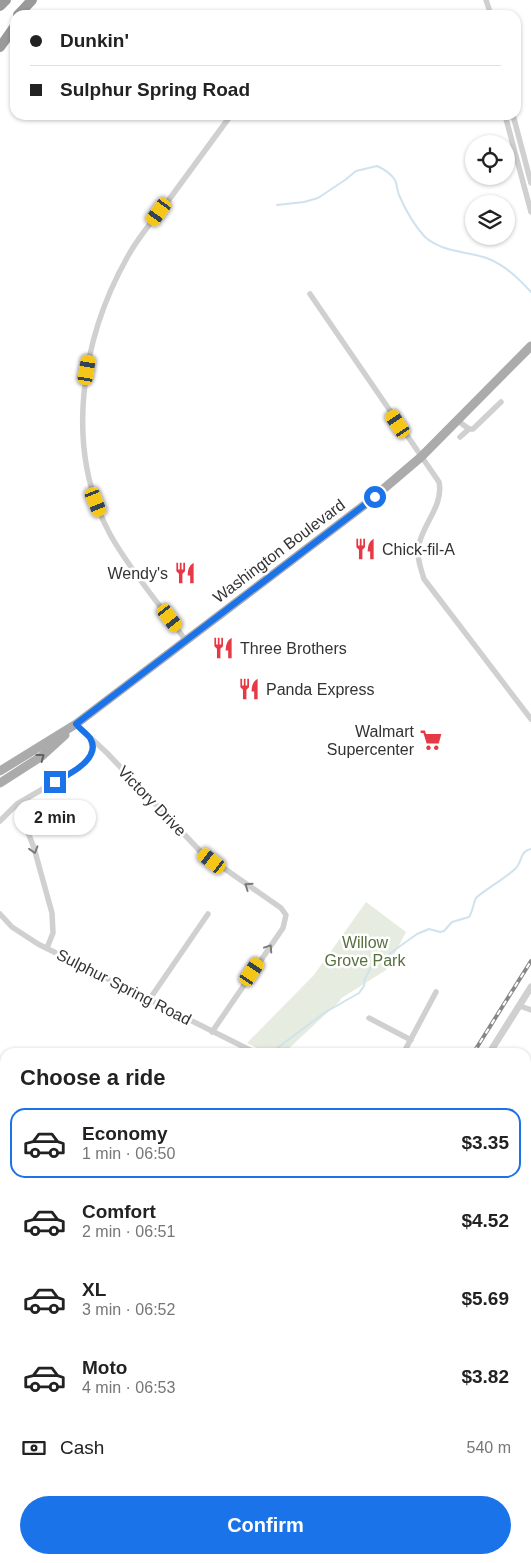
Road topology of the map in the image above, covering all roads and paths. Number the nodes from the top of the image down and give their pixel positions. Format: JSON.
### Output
{"nodes":[{"id":1,"x":6,"y":0,"type":"edge"},
{"id":2,"x":34,"y":0,"type":"edge"},
{"id":3,"x":0,"y":6,"type":"edge"},
{"id":4,"x":23,"y":10,"type":"edge"},
{"id":5,"x":10,"y":25,"type":"edge"},
{"id":6,"x":10,"y":33,"type":"edge"},
{"id":7,"x":0,"y":37,"type":"edge"},
{"id":8,"x":0,"y":47,"type":"edge"},
{"id":9,"x":227,"y":120,"type":"edge"},
{"id":10,"x":506,"y":120,"type":"edge"},
{"id":11,"x":514,"y":120,"type":"edge"},
{"id":12,"x":531,"y":182,"type":"edge"},
{"id":13,"x":531,"y":212,"type":"edge"},
{"id":14,"x":310,"y":294,"type":"dead end"},
{"id":15,"x":531,"y":346,"type":"edge"},
{"id":16,"x":500,"y":402,"type":"dead end"},
{"id":17,"x":458,"y":421,"type":"junction"},
{"id":18,"x":469,"y":429,"type":"junction"},
{"id":19,"x":460,"y":437,"type":"dead end"},
{"id":20,"x":421,"y":457,"type":"junction"},
{"id":21,"x":186,"y":641,"type":"junction"},
{"id":22,"x":531,"y":719,"type":"edge"},
{"id":23,"x":76,"y":724,"type":"junction"},
{"id":24,"x":91,"y":740,"type":"junction"},
{"id":25,"x":0,"y":771,"type":"edge"},
{"id":26,"x":0,"y":783,"type":"edge"},
{"id":27,"x":17,"y":804,"type":"junction"},
{"id":28,"x":0,"y":821,"type":"edge"},
{"id":29,"x":0,"y":914,"type":"edge"},
{"id":30,"x":208,"y":914,"type":"dead end"},
{"id":31,"x":47,"y":948,"type":"junction"},
{"id":32,"x":531,"y":987,"type":"edge"},
{"id":33,"x":436,"y":992,"type":"dead end"},
{"id":34,"x":149,"y":1000,"type":"junction"},
{"id":35,"x":520,"y":1006,"type":"junction"},
{"id":36,"x":531,"y":1010,"type":"edge"},
{"id":37,"x":369,"y":1018,"type":"dead end"},
{"id":38,"x":212,"y":1032,"type":"junction"},
{"id":39,"x":410,"y":1040,"type":"junction"},
{"id":40,"x":246,"y":1048,"type":"edge"},
{"id":41,"x":406,"y":1048,"type":"edge"},
{"id":42,"x":493,"y":1048,"type":"edge"}],
"edges":[{"from":1,"to":3,"type":"highway"},
{"from":2,"to":4,"type":"highway"},
{"from":5,"to":7,"type":"highway"},
{"from":6,"to":8,"type":"highway"},
{"from":9,"to":21,"type":"street"},
{"from":10,"to":13,"type":"street"},
{"from":11,"to":12,"type":"street"},
{"from":14,"to":20,"type":"street"},
{"from":15,"to":17,"type":"main road","name":"Washington Boulevard"},
{"from":16,"to":18,"type":"street"},
{"from":17,"to":18,"type":"street"},
{"from":17,"to":20,"type":"main road","name":"Washington Boulevard"},
{"from":18,"to":19,"type":"street"},
{"from":20,"to":21,"type":"main road","name":"Washington Boulevard"},
{"from":20,"to":22,"type":"street"},
{"from":21,"to":23,"type":"main road","name":"Washington Boulevard"},
{"from":23,"to":24,"type":"street"},
{"from":23,"to":25,"type":"main road","name":"Washington Boulevard"},
{"from":26,"to":23,"type":"main road","name":"Washington Boulevard","one_way":true},
{"from":24,"to":27,"type":"street"},
{"from":38,"to":24,"type":"street","name":"Victory Drive","one_way":true},
{"from":27,"to":28,"type":"street"},
{"from":27,"to":31,"type":"street","one_way":true},
{"from":29,"to":31,"type":"street","name":"Sulphur Spring Road"},
{"from":30,"to":34,"type":"street"},
{"from":31,"to":34,"type":"street","name":"Sulphur Spring Road"},
{"from":32,"to":35,"type":"street"},
{"from":33,"to":39,"type":"street"},
{"from":34,"to":38,"type":"street","name":"Sulphur Spring Road"},
{"from":35,"to":36,"type":"street"},
{"from":35,"to":42,"type":"street"},
{"from":37,"to":39,"type":"street"},
{"from":38,"to":40,"type":"street","name":"Sulphur Spring Road"},
{"from":39,"to":41,"type":"street"}]}
